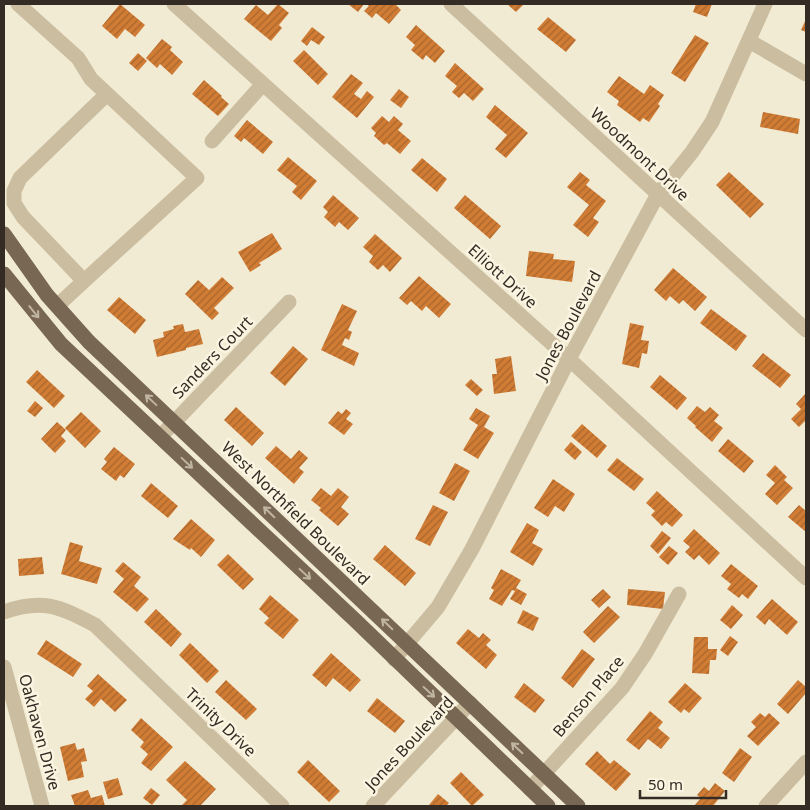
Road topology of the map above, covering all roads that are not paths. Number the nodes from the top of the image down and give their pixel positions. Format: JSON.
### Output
{"nodes":[{"id":1,"x":18,"y":4,"type":"edge"},
{"id":2,"x":174,"y":4,"type":"edge"},
{"id":3,"x":451,"y":4,"type":"edge"},
{"id":4,"x":765,"y":4,"type":"edge"},
{"id":5,"x":748,"y":41,"type":"junction"},
{"id":6,"x":806,"y":74,"type":"edge"},
{"id":7,"x":264,"y":84,"type":"junction"},
{"id":8,"x":107,"y":94,"type":"junction"},
{"id":9,"x":212,"y":141,"type":"dead end"},
{"id":10,"x":658,"y":194,"type":"junction"},
{"id":11,"x":4,"y":234,"type":"edge"},
{"id":12,"x":4,"y":274,"type":"edge"},
{"id":13,"x":84,"y":281,"type":"junction"},
{"id":14,"x":288,"y":302,"type":"dead end"},
{"id":15,"x":57,"y":306,"type":"junction"},
{"id":16,"x":806,"y":330,"type":"edge"},
{"id":17,"x":569,"y":359,"type":"junction"},
{"id":18,"x":174,"y":422,"type":"junction"},
{"id":19,"x":160,"y":437,"type":"junction"},
{"id":20,"x":806,"y":578,"type":"edge"},
{"id":21,"x":679,"y":594,"type":"dead end"},
{"id":22,"x":4,"y":612,"type":"edge"},
{"id":23,"x":408,"y":644,"type":"junction"},
{"id":24,"x":394,"y":659,"type":"junction"},
{"id":25,"x":4,"y":667,"type":"edge"},
{"id":26,"x":470,"y":703,"type":"junction"},
{"id":27,"x":456,"y":717,"type":"junction"},
{"id":28,"x":806,"y":762,"type":"edge"},
{"id":29,"x":544,"y":773,"type":"junction"},
{"id":30,"x":530,"y":789,"type":"junction"},
{"id":31,"x":42,"y":806,"type":"edge"},
{"id":32,"x":282,"y":806,"type":"edge"},
{"id":33,"x":373,"y":806,"type":"edge"},
{"id":34,"x":548,"y":806,"type":"edge"},
{"id":35,"x":578,"y":806,"type":"edge"},
{"id":36,"x":766,"y":806,"type":"edge"}],
"edges":[{"from":1,"to":8,"type":"street"},
{"from":2,"to":7,"type":"street","name":"Elliott Drive"},
{"from":3,"to":10,"type":"street","name":"Woodmont Drive"},
{"from":4,"to":5,"type":"street","name":"Jones Boulevard"},
{"from":5,"to":6,"type":"street"},
{"from":5,"to":10,"type":"street","name":"Jones Boulevard"},
{"from":7,"to":9,"type":"street"},
{"from":7,"to":17,"type":"street","name":"Elliott Drive"},
{"from":8,"to":13,"type":"street"},
{"from":8,"to":13,"type":"street"},
{"from":10,"to":16,"type":"street","name":"Woodmont Drive"},
{"from":10,"to":17,"type":"street","name":"Jones Boulevard"},
{"from":11,"to":15,"type":"main road","name":"West Northfield Boulevard"},
{"from":12,"to":19,"type":"main road","one_way":true},
{"from":13,"to":15,"type":"street"},
{"from":14,"to":18,"type":"street","name":"Sanders Court"},
{"from":18,"to":15,"type":"main road","name":"West Northfield Boulevard","one_way":true},
{"from":17,"to":20,"type":"street","name":"Elliott Drive"},
{"from":17,"to":23,"type":"street","name":"Jones Boulevard"},
{"from":18,"to":19,"type":"street","name":"Sanders Court"},
{"from":23,"to":18,"type":"main road","name":"West Northfield Boulevard","one_way":true},
{"from":19,"to":24,"type":"main road","one_way":true},
{"from":21,"to":29,"type":"street","name":"Benson Place"},
{"from":22,"to":32,"type":"street","name":"Trinity Drive"},
{"from":23,"to":24,"type":"street","name":"Jones Boulevard"},
{"from":23,"to":26,"type":"main road","name":"West Northfield Boulevard"},
{"from":24,"to":27,"type":"main road","one_way":true},
{"from":25,"to":31,"type":"street","name":"Oakhaven Drive"},
{"from":26,"to":27,"type":"street","name":"Jones Boulevard"},
{"from":29,"to":26,"type":"main road","name":"West Northfield Boulevard","one_way":true},
{"from":27,"to":30,"type":"main road"},
{"from":27,"to":33,"type":"street","name":"Jones Boulevard"},
{"from":28,"to":36,"type":"street"},
{"from":29,"to":30,"type":"street","name":"Benson Place"},
{"from":29,"to":35,"type":"main road","name":"West Northfield Boulevard"},
{"from":30,"to":34,"type":"main road"}]}
